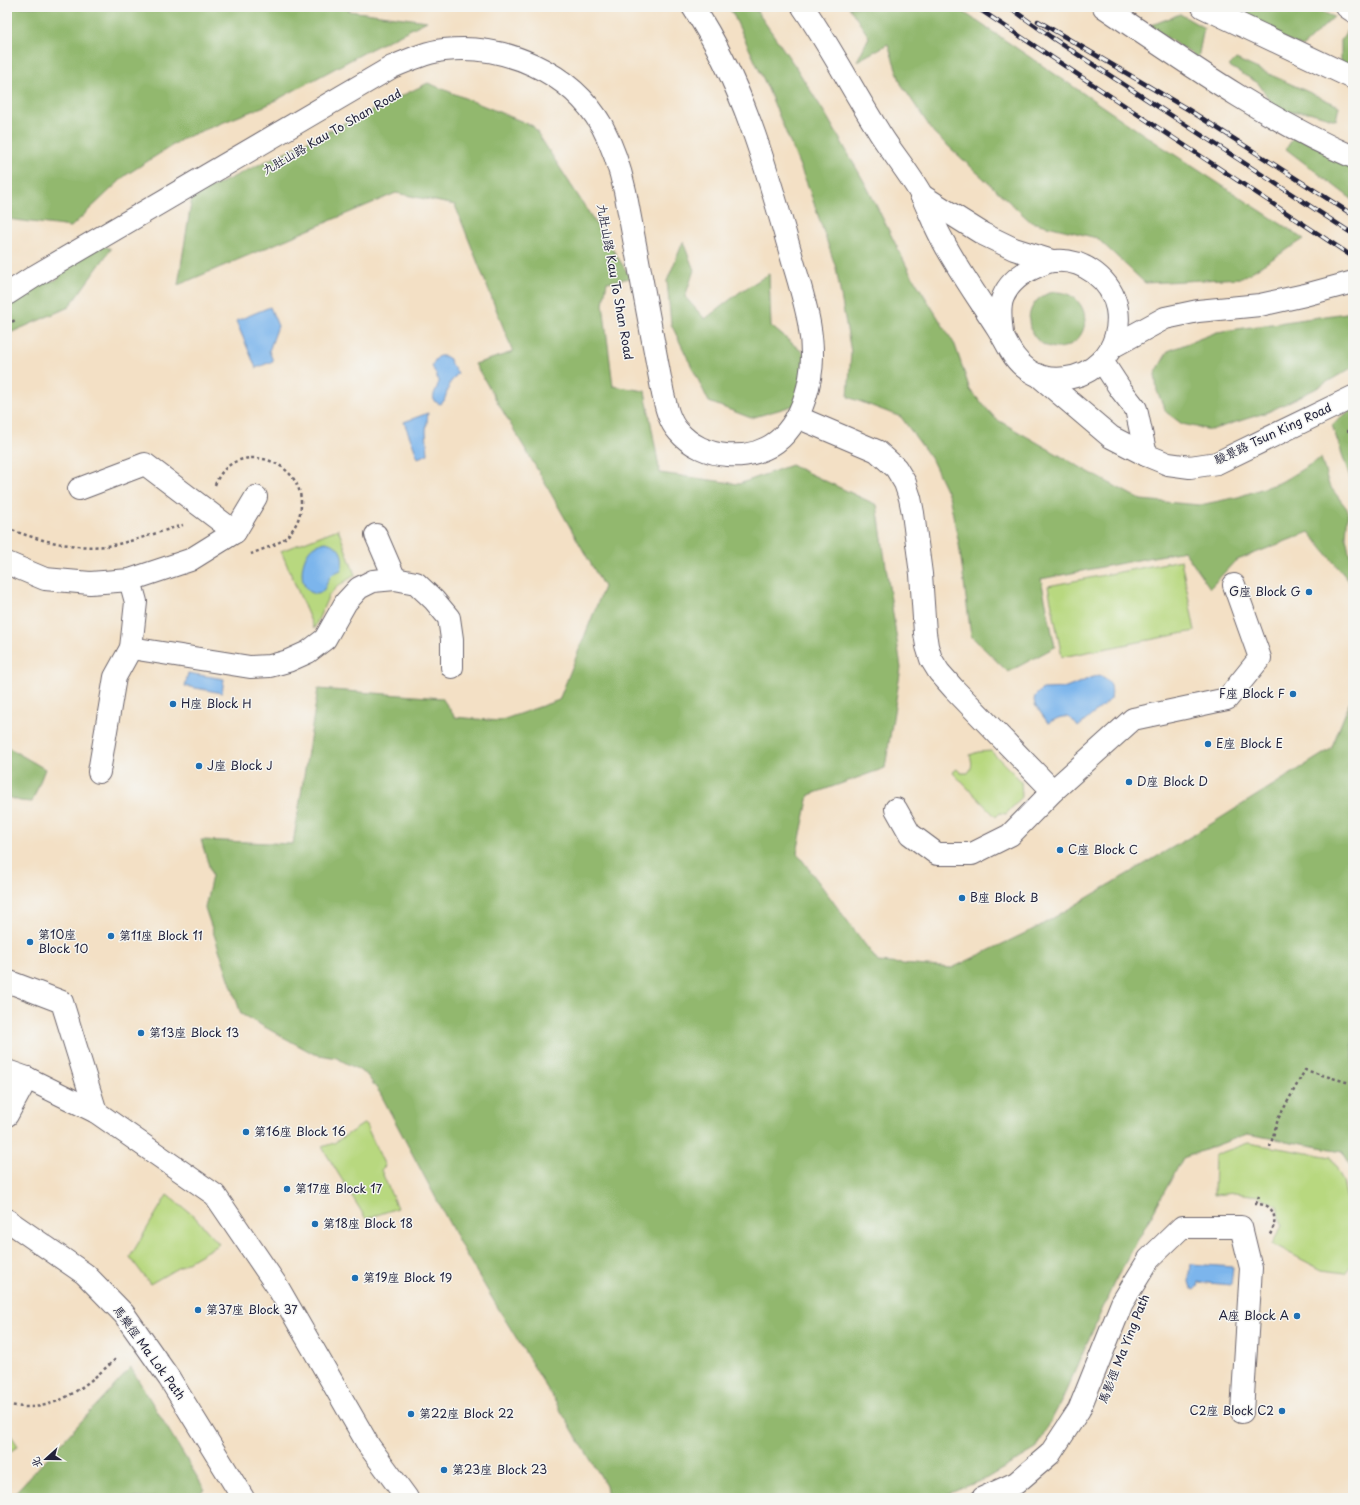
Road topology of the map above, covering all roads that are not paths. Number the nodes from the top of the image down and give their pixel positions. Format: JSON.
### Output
{"nodes":[{"id":1,"x":693,"y":7,"type":"edge"},
{"id":2,"x":803,"y":7,"type":"edge"},
{"id":3,"x":1104,"y":7,"type":"edge"},
{"id":4,"x":1202,"y":7,"type":"edge"},
{"id":5,"x":1347,"y":7,"type":"edge"},
{"id":6,"x":1353,"y":10,"type":"edge"},
{"id":7,"x":1353,"y":78,"type":"edge"},
{"id":8,"x":1353,"y":157,"type":"edge"},
{"id":9,"x":921,"y":195,"type":"junction"},
{"id":10,"x":1052,"y":261,"type":"junction"},
{"id":11,"x":1353,"y":282,"type":"edge"},
{"id":12,"x":7,"y":294,"type":"edge"},
{"id":13,"x":1002,"y":334,"type":"junction"},
{"id":14,"x":1107,"y":354,"type":"junction"},
{"id":15,"x":1038,"y":375,"type":"junction"},
{"id":16,"x":1353,"y":397,"type":"edge"},
{"id":17,"x":797,"y":417,"type":"junction"},
{"id":18,"x":1146,"y":455,"type":"junction"},
{"id":19,"x":79,"y":489,"type":"dead end"},
{"id":20,"x":256,"y":497,"type":"dead end"},
{"id":21,"x":235,"y":532,"type":"junction"},
{"id":22,"x":376,"y":535,"type":"dead end"},
{"id":23,"x":7,"y":564,"type":"edge"},
{"id":24,"x":395,"y":579,"type":"junction"},
{"id":25,"x":130,"y":580,"type":"junction"},
{"id":26,"x":1234,"y":585,"type":"dead end"},
{"id":27,"x":131,"y":648,"type":"junction"},
{"id":28,"x":452,"y":667,"type":"dead end"},
{"id":29,"x":99,"y":772,"type":"dead end"},
{"id":30,"x":1054,"y":791,"type":"junction"},
{"id":31,"x":896,"y":809,"type":"dead end"},
{"id":32,"x":7,"y":981,"type":"edge"},
{"id":33,"x":17,"y":1074,"type":"edge"},
{"id":34,"x":96,"y":1112,"type":"junction"},
{"id":35,"x":7,"y":1115,"type":"edge"},
{"id":36,"x":7,"y":1220,"type":"edge"},
{"id":37,"x":1242,"y":1412,"type":"dead end"},
{"id":38,"x":243,"y":1498,"type":"edge"},
{"id":39,"x":407,"y":1498,"type":"edge"},
{"id":40,"x":984,"y":1498,"type":"edge"}],
"edges":[{"from":1,"to":17,"type":"main road"},
{"from":2,"to":9,"type":"main road"},
{"from":3,"to":8,"type":"main road"},
{"from":4,"to":7,"type":"main road"},
{"from":5,"to":6,"type":"main road"},
{"from":9,"to":10,"type":"main road"},
{"from":9,"to":13,"type":"main road"},
{"from":10,"to":13,"type":"main road"},
{"from":10,"to":14,"type":"main road"},
{"from":11,"to":14,"type":"main road"},
{"from":12,"to":17,"type":"main road"},
{"from":13,"to":15,"type":"main road"},
{"from":14,"to":15,"type":"main road"},
{"from":14,"to":18,"type":"main road"},
{"from":15,"to":18,"type":"main road","name":"駿景路 Tsun King Road"},
{"from":16,"to":18,"type":"main road","name":"駿景路 Tsun King Road"},
{"from":17,"to":30,"type":"main road"},
{"from":19,"to":21,"type":"main road"},
{"from":20,"to":21,"type":"main road"},
{"from":21,"to":25,"type":"main road"},
{"from":22,"to":24,"type":"main road"},
{"from":23,"to":25,"type":"main road"},
{"from":24,"to":27,"type":"main road"},
{"from":24,"to":28,"type":"main road"},
{"from":25,"to":27,"type":"main road"},
{"from":26,"to":30,"type":"main road"},
{"from":27,"to":29,"type":"main road"},
{"from":30,"to":31,"type":"main road"},
{"from":32,"to":34,"type":"main road"},
{"from":33,"to":34,"type":"main road"},
{"from":33,"to":35,"type":"main road"},
{"from":34,"to":39,"type":"main road"},
{"from":36,"to":38,"type":"main road","name":"馬樂徑 Ma Lok Path"},
{"from":37,"to":40,"type":"main road","name":"馬影徑 Ma Ying Path"}]}
